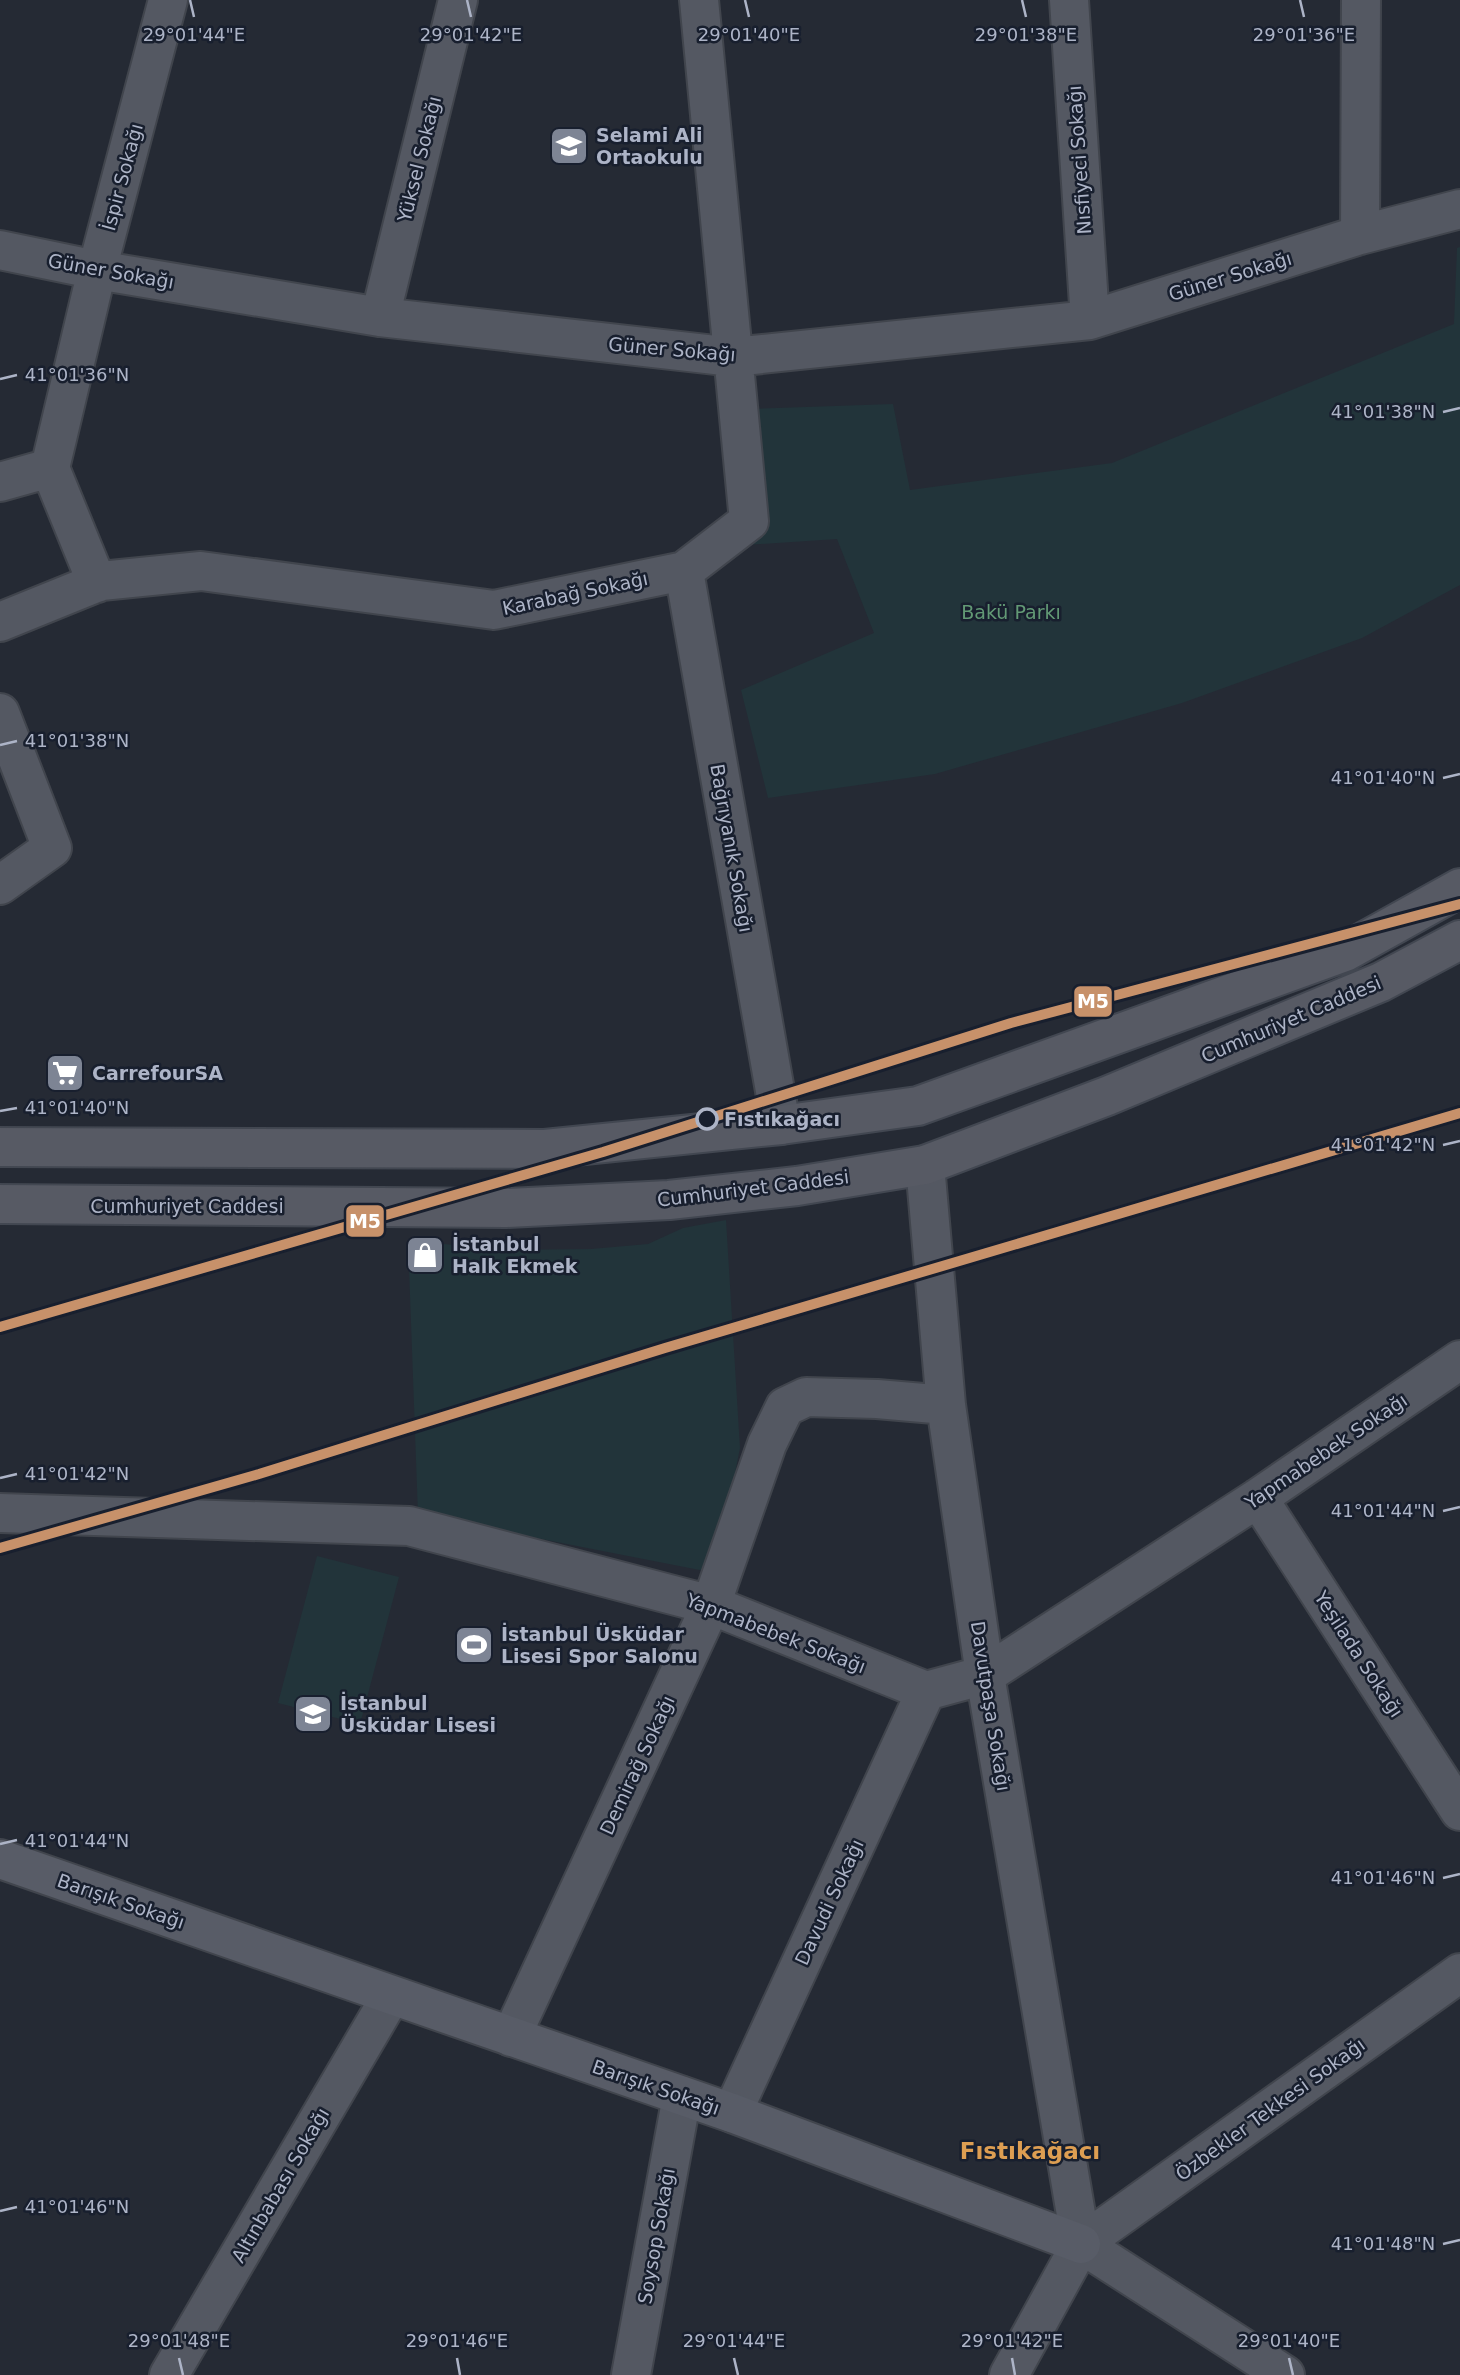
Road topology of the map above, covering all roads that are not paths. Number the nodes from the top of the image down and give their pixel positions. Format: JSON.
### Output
{"nodes":[{"id":1,"x":168,"y":0,"type":"edge"},
{"id":2,"x":458,"y":0,"type":"edge"},
{"id":3,"x":699,"y":0,"type":"edge"},
{"id":4,"x":1069,"y":0,"type":"edge"},
{"id":5,"x":1361,"y":0,"type":"edge"},
{"id":6,"x":1460,"y":209,"type":"edge"},
{"id":7,"x":1360,"y":235,"type":"junction"},
{"id":8,"x":0,"y":250,"type":"edge"},
{"id":9,"x":97,"y":270,"type":"junction"},
{"id":10,"x":380,"y":317,"type":"junction"},
{"id":11,"x":1090,"y":320,"type":"junction"},
{"id":12,"x":733,"y":357,"type":"junction"},
{"id":13,"x":50,"y":468,"type":"junction"},
{"id":14,"x":0,"y":482,"type":"edge"},
{"id":15,"x":684,"y":570,"type":"junction"},
{"id":16,"x":97,"y":583,"type":"junction"},
{"id":17,"x":0,"y":622,"type":"edge"},
{"id":18,"x":0,"y":713,"type":"edge"},
{"id":19,"x":0,"y":886,"type":"edge"},
{"id":20,"x":1460,"y":888,"type":"edge"},
{"id":21,"x":1460,"y":940,"type":"edge"},
{"id":22,"x":780,"y":1125,"type":"junction"},
{"id":23,"x":0,"y":1147,"type":"edge"},
{"id":24,"x":925,"y":1165,"type":"junction"},
{"id":25,"x":0,"y":1205,"type":"edge"},
{"id":26,"x":1460,"y":1360,"type":"edge"},
{"id":27,"x":946,"y":1405,"type":"junction"},
{"id":28,"x":1258,"y":1498,"type":"junction"},
{"id":29,"x":0,"y":1513,"type":"edge"},
{"id":30,"x":710,"y":1605,"type":"junction"},
{"id":31,"x":985,"y":1675,"type":"junction"},
{"id":32,"x":926,"y":1691,"type":"junction"},
{"id":33,"x":1460,"y":1811,"type":"edge"},
{"id":34,"x":0,"y":1859,"type":"edge"},
{"id":35,"x":1460,"y":1973,"type":"edge"},
{"id":36,"x":391,"y":1996,"type":"junction"},
{"id":37,"x":511,"y":2037,"type":"junction"},
{"id":38,"x":681,"y":2096,"type":"junction"},
{"id":39,"x":732,"y":2113,"type":"junction"},
{"id":40,"x":1081,"y":2244,"type":"junction"},
{"id":41,"x":169,"y":2375,"type":"edge"},
{"id":42,"x":631,"y":2375,"type":"edge"},
{"id":43,"x":1009,"y":2375,"type":"edge"},
{"id":44,"x":1284,"y":2375,"type":"edge"}],
"edges":[{"from":1,"to":9,"type":"street","name":"İspir Sokağı"},
{"from":2,"to":10,"type":"street","name":"Yüksel Sokağı"},
{"from":3,"to":12,"type":"street"},
{"from":4,"to":11,"type":"street","name":"Nısfiyeci Sokağı"},
{"from":5,"to":7,"type":"street"},
{"from":6,"to":7,"type":"street","name":"Güner Sokağı"},
{"from":7,"to":11,"type":"street","name":"Güner Sokağı"},
{"from":8,"to":9,"type":"street","name":"Güner Sokağı"},
{"from":9,"to":10,"type":"street","name":"Güner Sokağı"},
{"from":9,"to":13,"type":"street","name":"İspir Sokağı"},
{"from":10,"to":12,"type":"street","name":"Güner Sokağı"},
{"from":11,"to":12,"type":"street","name":"Güner Sokağı"},
{"from":12,"to":15,"type":"street","name":"Karabağ Sokağı"},
{"from":13,"to":14,"type":"street"},
{"from":13,"to":16,"type":"street"},
{"from":15,"to":16,"type":"street","name":"Karabağ Sokağı"},
{"from":15,"to":22,"type":"street","name":"Bağrıyanık Sokağı"},
{"from":16,"to":17,"type":"street","name":"Karabağ Sokağı"},
{"from":18,"to":19,"type":"street"},
{"from":20,"to":22,"type":"main road"},
{"from":21,"to":24,"type":"main road","name":"Cumhuriyet Caddesi"},
{"from":22,"to":23,"type":"main road"},
{"from":24,"to":25,"type":"main road","name":"Cumhuriyet Caddesi"},
{"from":24,"to":27,"type":"street","name":"Davutpaşa Sokağı"},
{"from":26,"to":28,"type":"street","name":"Yapmabebek Sokağı"},
{"from":27,"to":30,"type":"street","name":"Demirağ Sokağı"},
{"from":27,"to":31,"type":"street","name":"Davutpaşa Sokağı"},
{"from":28,"to":31,"type":"street","name":"Yapmabebek Sokağı"},
{"from":28,"to":33,"type":"street","name":"Yeşilada Sokağı"},
{"from":29,"to":30,"type":"street","name":"Yapmabebek Sokağı"},
{"from":30,"to":32,"type":"street","name":"Yapmabebek Sokağı"},
{"from":30,"to":37,"type":"street","name":"Demirağ Sokağı"},
{"from":31,"to":32,"type":"street","name":"Yapmabebek Sokağı"},
{"from":31,"to":40,"type":"street","name":"Davutpaşa Sokağı"},
{"from":32,"to":39,"type":"street","name":"Davudi Sokağı"},
{"from":34,"to":36,"type":"street","name":"Barışık Sokağı"},
{"from":35,"to":40,"type":"street","name":"Özbekler Tekkesi Sokağı"},
{"from":36,"to":37,"type":"street","name":"Barışık Sokağı"},
{"from":36,"to":41,"type":"street","name":"Altınbabası Sokağı"},
{"from":37,"to":38,"type":"street","name":"Barışık Sokağı"},
{"from":38,"to":39,"type":"street","name":"Barışık Sokağı"},
{"from":38,"to":42,"type":"street","name":"Soysop Sokağı"},
{"from":39,"to":40,"type":"street","name":"Barışık Sokağı"},
{"from":40,"to":43,"type":"street"},
{"from":40,"to":44,"type":"street","name":"Barışık Sokağı"}]}
